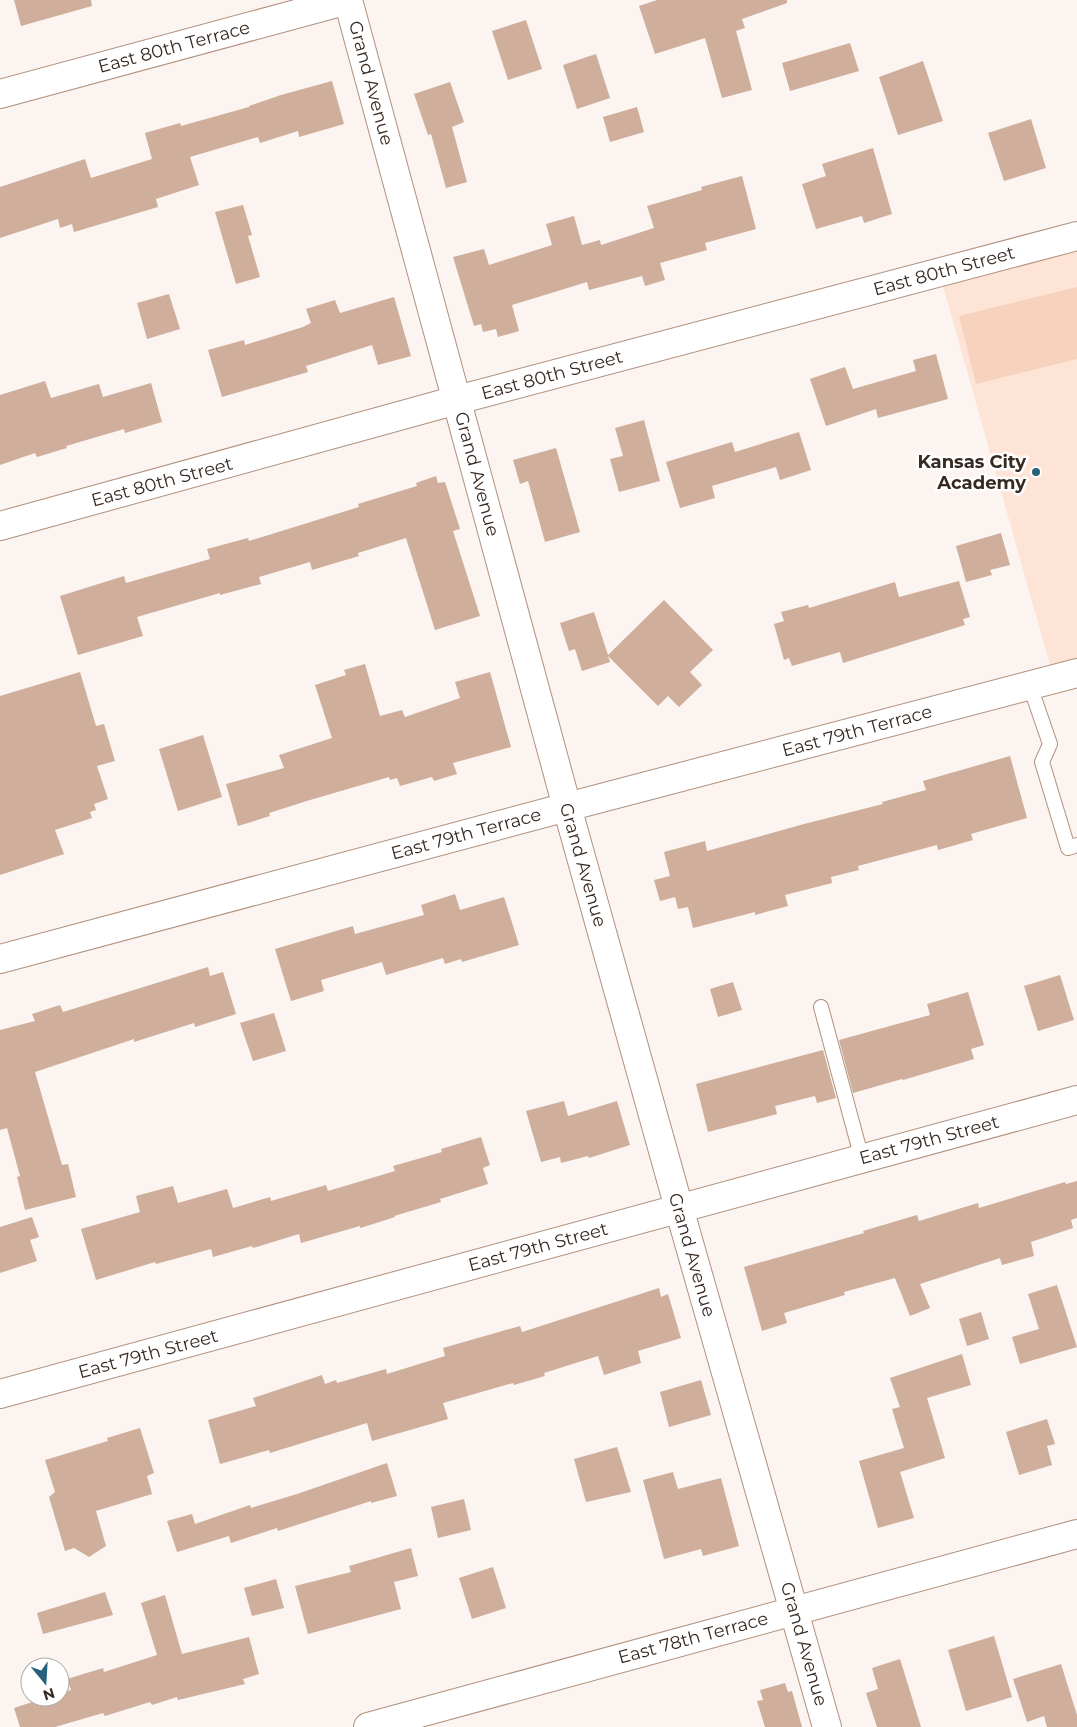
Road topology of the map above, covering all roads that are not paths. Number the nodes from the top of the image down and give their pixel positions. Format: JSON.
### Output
{"nodes":[{"id":1,"x":348,"y":0,"type":"edge"},
{"id":2,"x":0,"y":94,"type":"edge"},
{"id":3,"x":1077,"y":236,"type":"edge"},
{"id":4,"x":457,"y":400,"type":"junction"},
{"id":5,"x":0,"y":526,"type":"edge"},
{"id":6,"x":1077,"y":673,"type":"edge"},
{"id":7,"x":1030,"y":686,"type":"junction"},
{"id":8,"x":567,"y":807,"type":"junction"},
{"id":9,"x":1077,"y":845,"type":"edge"},
{"id":10,"x":0,"y":959,"type":"edge"},
{"id":11,"x":821,"y":1007,"type":"dead end"},
{"id":12,"x":1077,"y":1100,"type":"edge"},
{"id":13,"x":862,"y":1159,"type":"junction"},
{"id":14,"x":679,"y":1208,"type":"junction"},
{"id":15,"x":0,"y":1394,"type":"edge"},
{"id":16,"x":1077,"y":1534,"type":"edge"},
{"id":17,"x":794,"y":1610,"type":"junction"},
{"id":18,"x":368,"y":1727,"type":"edge"},
{"id":19,"x":827,"y":1727,"type":"edge"}],
"edges":[{"from":1,"to":2,"type":"street","name":"East 80th Terrace"},
{"from":1,"to":4,"type":"street","name":"Grand Avenue"},
{"from":3,"to":4,"type":"street","name":"East 80th Street"},
{"from":4,"to":5,"type":"street","name":"East 80th Street"},
{"from":4,"to":8,"type":"street","name":"Grand Avenue"},
{"from":6,"to":7,"type":"street","name":"East 79th Terrace"},
{"from":7,"to":8,"type":"street","name":"East 79th Terrace"},
{"from":7,"to":9,"type":"lane"},
{"from":8,"to":10,"type":"street","name":"East 79th Terrace"},
{"from":8,"to":14,"type":"street","name":"Grand Avenue"},
{"from":11,"to":13,"type":"lane"},
{"from":12,"to":13,"type":"street","name":"East 79th Street"},
{"from":13,"to":14,"type":"street","name":"East 79th Street"},
{"from":14,"to":15,"type":"street","name":"East 79th Street"},
{"from":14,"to":17,"type":"street","name":"Grand Avenue"},
{"from":16,"to":17,"type":"street","name":"East 78th Terrace"},
{"from":17,"to":18,"type":"street","name":"East 78th Terrace"},
{"from":17,"to":19,"type":"street","name":"Grand Avenue"}]}
